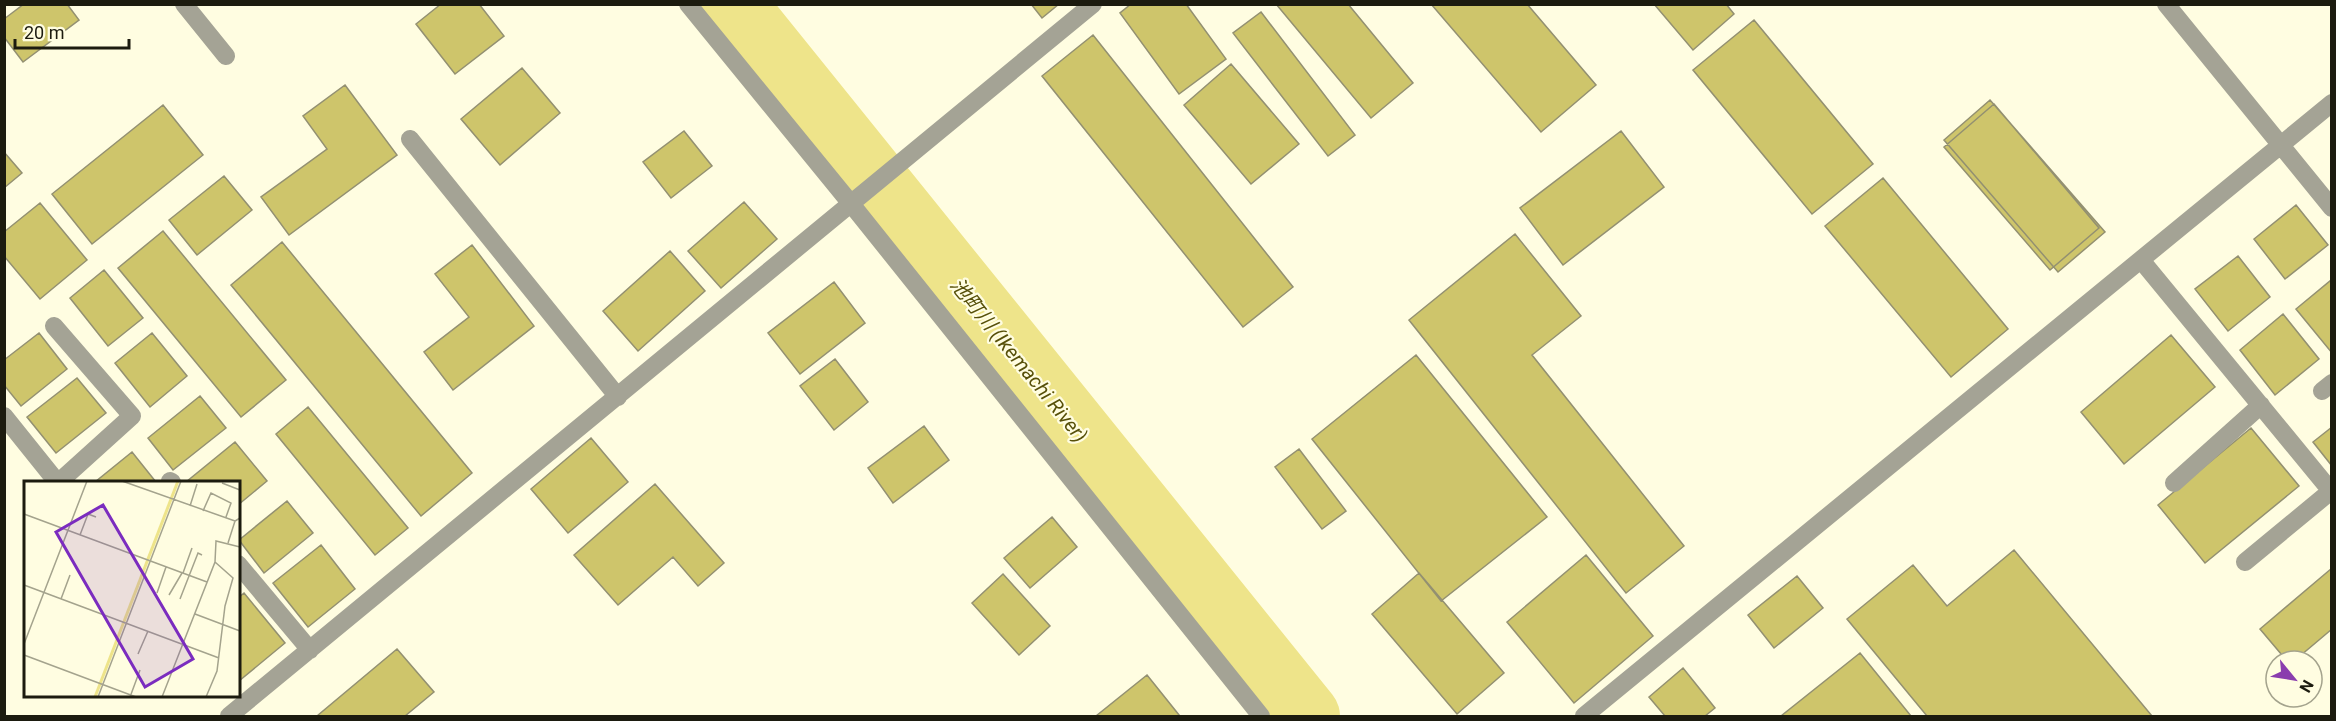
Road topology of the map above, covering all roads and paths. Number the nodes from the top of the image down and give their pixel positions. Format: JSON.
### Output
{"nodes":[{"id":1,"x":184,"y":4,"type":"edge"},
{"id":2,"x":688,"y":4,"type":"edge"},
{"id":3,"x":1093,"y":4,"type":"edge"},
{"id":4,"x":2166,"y":4,"type":"edge"},
{"id":5,"x":226,"y":56,"type":"dead end"},
{"id":6,"x":2331,"y":103,"type":"edge"},
{"id":7,"x":410,"y":139,"type":"dead end"},
{"id":8,"x":2281,"y":145,"type":"junction"},
{"id":9,"x":852,"y":204,"type":"junction"},
{"id":10,"x":2331,"y":208,"type":"edge"},
{"id":11,"x":2141,"y":260,"type":"junction"},
{"id":12,"x":54,"y":326,"type":"dead end"},
{"id":13,"x":618,"y":397,"type":"junction"},
{"id":14,"x":2261,"y":405,"type":"junction"},
{"id":15,"x":4,"y":416,"type":"edge"},
{"id":16,"x":56,"y":481,"type":"edge"},
{"id":17,"x":60,"y":481,"type":"edge"},
{"id":18,"x":2174,"y":483,"type":"dead end"},
{"id":19,"x":2245,"y":562,"type":"dead end"},
{"id":20,"x":240,"y":566,"type":"edge"},
{"id":21,"x":310,"y":650,"type":"junction"},
{"id":22,"x":234,"y":709,"type":"edge"},
{"id":23,"x":1261,"y":717,"type":"edge"},
{"id":24,"x":1584,"y":717,"type":"edge"}],
"edges":[{"from":1,"to":5,"type":"street"},
{"from":2,"to":9,"type":"street"},
{"from":3,"to":9,"type":"street"},
{"from":4,"to":8,"type":"street"},
{"from":6,"to":8,"type":"street"},
{"from":7,"to":13,"type":"street"},
{"from":8,"to":10,"type":"street"},
{"from":8,"to":11,"type":"street"},
{"from":9,"to":13,"type":"street"},
{"from":9,"to":23,"type":"street"},
{"from":11,"to":14,"type":"street"},
{"from":11,"to":24,"type":"street"},
{"from":12,"to":17,"type":"street"},
{"from":13,"to":21,"type":"street"},
{"from":14,"to":18,"type":"street"},
{"from":14,"to":19,"type":"street"},
{"from":15,"to":16,"type":"street"},
{"from":20,"to":21,"type":"street"},
{"from":21,"to":22,"type":"street"}]}
